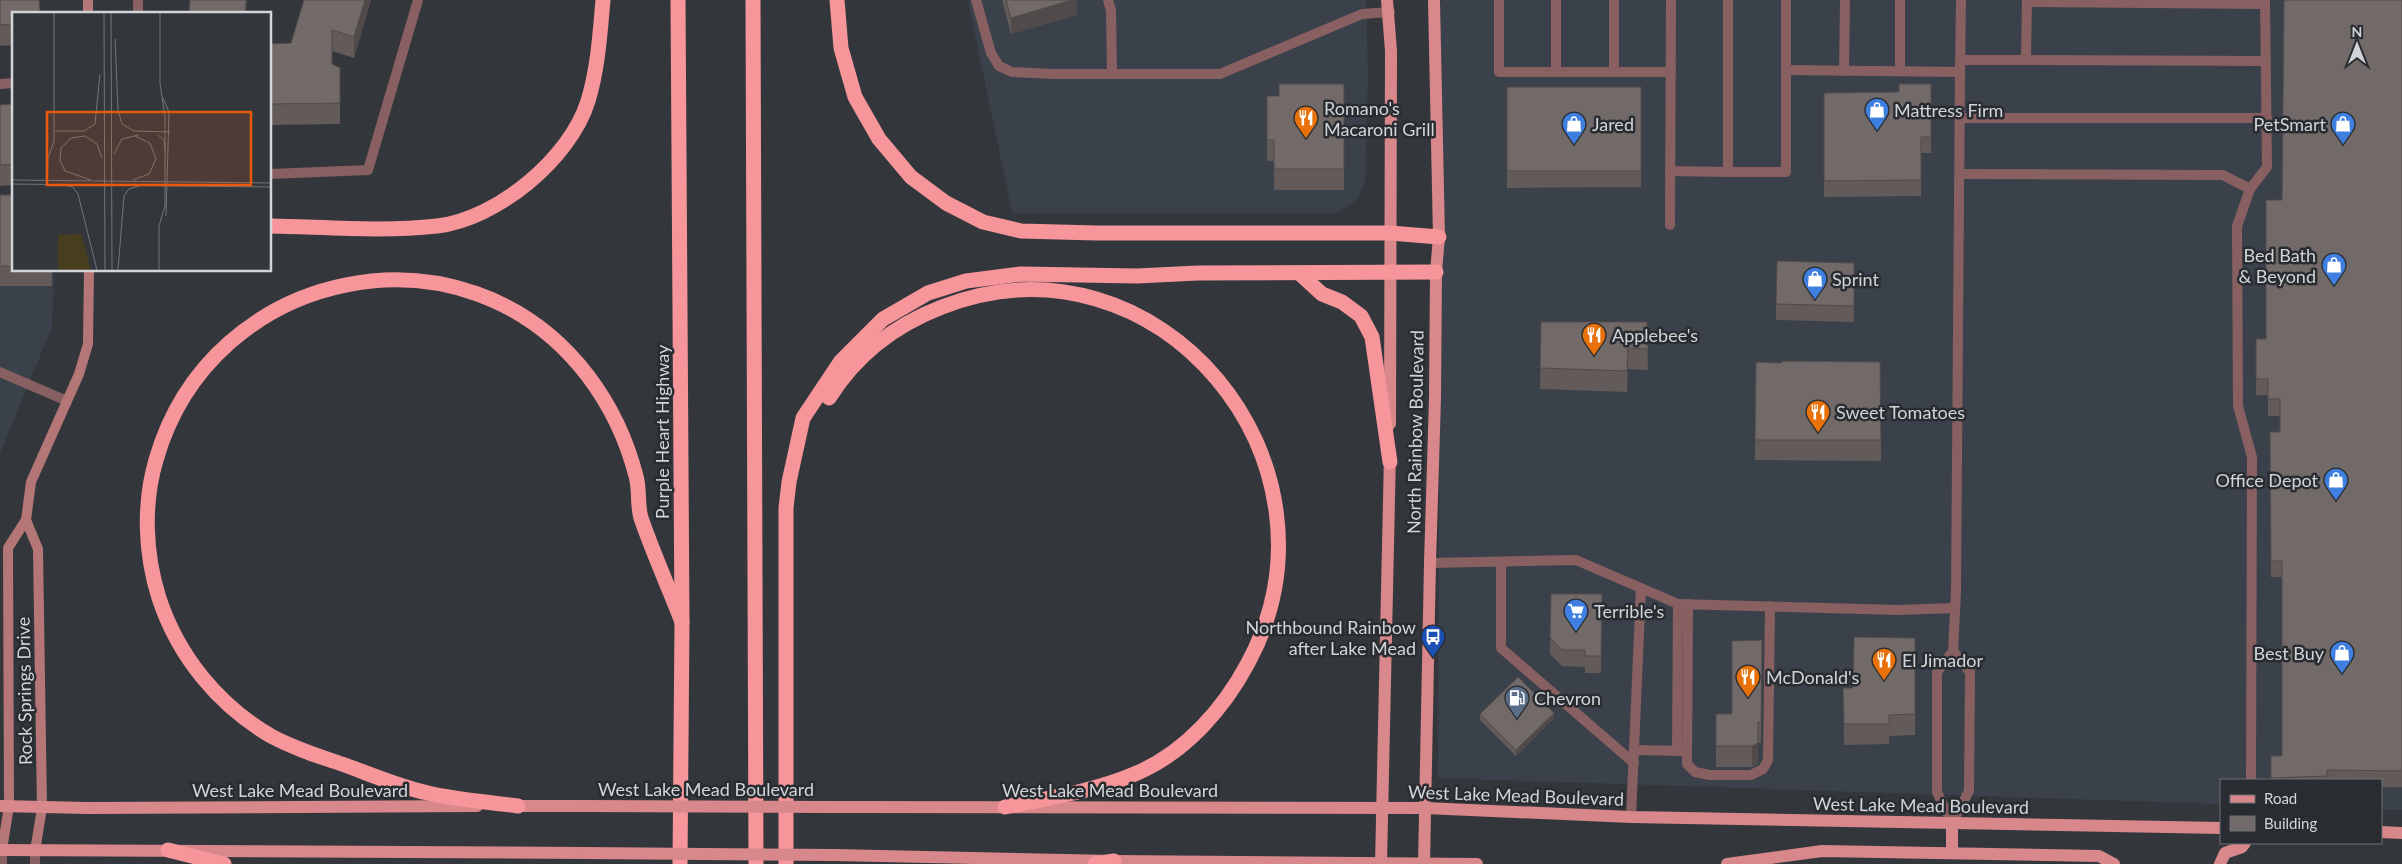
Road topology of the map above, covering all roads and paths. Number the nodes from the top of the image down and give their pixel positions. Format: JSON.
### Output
{"nodes":[{"id":1,"x":418,"y":0,"type":"edge"},
{"id":2,"x":602,"y":0,"type":"edge"},
{"id":3,"x":678,"y":0,"type":"edge"},
{"id":4,"x":753,"y":0,"type":"edge"},
{"id":5,"x":837,"y":0,"type":"edge"},
{"id":6,"x":976,"y":0,"type":"edge"},
{"id":7,"x":1108,"y":0,"type":"edge"},
{"id":8,"x":1434,"y":0,"type":"edge"},
{"id":9,"x":1499,"y":0,"type":"edge"},
{"id":10,"x":1556,"y":0,"type":"edge"},
{"id":11,"x":1614,"y":0,"type":"edge"},
{"id":12,"x":1671,"y":0,"type":"edge"},
{"id":13,"x":1728,"y":0,"type":"edge"},
{"id":14,"x":1786,"y":0,"type":"edge"},
{"id":15,"x":1845,"y":0,"type":"edge"},
{"id":16,"x":1900,"y":0,"type":"edge"},
{"id":17,"x":1961,"y":0,"type":"edge"},
{"id":18,"x":2027,"y":1,"type":"edge"},
{"id":19,"x":2265,"y":2,"type":"edge"},
{"id":20,"x":1389,"y":6,"type":"edge"},
{"id":21,"x":1960,"y":60,"type":"junction"},
{"id":22,"x":2026,"y":60,"type":"junction"},
{"id":23,"x":2265,"y":62,"type":"junction"},
{"id":24,"x":1786,"y":70,"type":"junction"},
{"id":25,"x":1844,"y":70,"type":"junction"},
{"id":26,"x":1900,"y":71,"type":"junction"},
{"id":27,"x":1556,"y":72,"type":"junction"},
{"id":28,"x":1614,"y":72,"type":"junction"},
{"id":29,"x":1671,"y":72,"type":"junction"},
{"id":30,"x":1960,"y":72,"type":"junction"},
{"id":31,"x":1112,"y":74,"type":"junction"},
{"id":32,"x":1960,"y":118,"type":"junction"},
{"id":33,"x":2267,"y":118,"type":"junction"},
{"id":34,"x":1670,"y":171,"type":"junction"},
{"id":35,"x":1728,"y":172,"type":"junction"},
{"id":36,"x":271,"y":174,"type":"edge"},
{"id":37,"x":1960,"y":174,"type":"junction"},
{"id":38,"x":2250,"y":189,"type":"junction"},
{"id":39,"x":1670,"y":225,"type":"dead end"},
{"id":40,"x":271,"y":226,"type":"edge"},
{"id":41,"x":1390,"y":234,"type":"junction"},
{"id":42,"x":1439,"y":237,"type":"junction"},
{"id":43,"x":1390,"y":270,"type":"junction"},
{"id":44,"x":89,"y":271,"type":"edge"},
{"id":45,"x":1436,"y":272,"type":"junction"},
{"id":46,"x":1299,"y":273,"type":"junction"},
{"id":47,"x":0,"y":372,"type":"edge"},
{"id":48,"x":67,"y":401,"type":"junction"},
{"id":49,"x":794,"y":457,"type":"junction"},
{"id":50,"x":1390,"y":462,"type":"junction"},
{"id":51,"x":26,"y":520,"type":"junction"},
{"id":52,"x":1501,"y":562,"type":"junction"},
{"id":53,"x":1430,"y":563,"type":"junction"},
{"id":54,"x":4,"y":580,"type":"edge"},
{"id":55,"x":1641,"y":588,"type":"junction"},
{"id":56,"x":1683,"y":604,"type":"junction"},
{"id":57,"x":1770,"y":606,"type":"junction"},
{"id":58,"x":1955,"y":608,"type":"junction"},
{"id":59,"x":682,"y":622,"type":"junction"},
{"id":60,"x":5,"y":649,"type":"edge"},
{"id":61,"x":1953,"y":651,"type":"junction"},
{"id":62,"x":1634,"y":750,"type":"junction"},
{"id":63,"x":1682,"y":751,"type":"junction"},
{"id":64,"x":1634,"y":763,"type":"junction"},
{"id":65,"x":2251,"y":779,"type":"edge"},
{"id":66,"x":5,"y":806,"type":"edge"},
{"id":67,"x":518,"y":806,"type":"junction"},
{"id":68,"x":42,"y":808,"type":"junction"},
{"id":69,"x":1004,"y":808,"type":"junction"},
{"id":70,"x":1382,"y":808,"type":"junction"},
{"id":71,"x":1425,"y":808,"type":"junction"},
{"id":72,"x":1631,"y":817,"type":"junction"},
{"id":73,"x":1952,"y":823,"type":"junction"},
{"id":74,"x":2220,"y":828,"type":"edge"},
{"id":75,"x":2382,"y":832,"type":"edge"},
{"id":76,"x":2402,"y":832,"type":"edge"},
{"id":77,"x":2244,"y":844,"type":"edge"},
{"id":78,"x":1,"y":850,"type":"edge"},
{"id":79,"x":168,"y":850,"type":"junction"},
{"id":80,"x":35,"y":851,"type":"junction"},
{"id":81,"x":1952,"y":853,"type":"junction"},
{"id":82,"x":1114,"y":861,"type":"junction"},
{"id":83,"x":1381,"y":863,"type":"edge"},
{"id":84,"x":1424,"y":863,"type":"edge"},
{"id":85,"x":2,"y":864,"type":"edge"},
{"id":86,"x":35,"y":864,"type":"edge"},
{"id":87,"x":224,"y":864,"type":"edge"},
{"id":88,"x":680,"y":864,"type":"edge"},
{"id":89,"x":756,"y":864,"type":"edge"},
{"id":90,"x":786,"y":864,"type":"edge"},
{"id":91,"x":1095,"y":864,"type":"edge"},
{"id":92,"x":1477,"y":864,"type":"edge"},
{"id":93,"x":1727,"y":864,"type":"edge"},
{"id":94,"x":2114,"y":864,"type":"edge"},
{"id":95,"x":2220,"y":864,"type":"edge"}],
"edges":[{"from":1,"to":36,"type":"street"},
{"from":2,"to":40,"type":"highway"},
{"from":3,"to":59,"type":"highway","name":"Purple Heart Highway"},
{"from":4,"to":89,"type":"highway"},
{"from":5,"to":41,"type":"highway"},
{"from":6,"to":31,"type":"street"},
{"from":7,"to":31,"type":"street"},
{"from":8,"to":42,"type":"main road","name":"North Rainbow Boulevard"},
{"from":9,"to":27,"type":"street"},
{"from":10,"to":27,"type":"street"},
{"from":11,"to":28,"type":"street"},
{"from":12,"to":29,"type":"street"},
{"from":13,"to":35,"type":"street"},
{"from":14,"to":24,"type":"street"},
{"from":15,"to":25,"type":"street"},
{"from":16,"to":26,"type":"street"},
{"from":17,"to":21,"type":"street"},
{"from":18,"to":19,"type":"street"},
{"from":18,"to":22,"type":"street"},
{"from":19,"to":23,"type":"street"},
{"from":20,"to":31,"type":"street"},
{"from":20,"to":41,"type":"main road","name":"North Rainbow Boulevard"},
{"from":21,"to":22,"type":"street"},
{"from":21,"to":30,"type":"street"},
{"from":22,"to":23,"type":"street"},
{"from":23,"to":33,"type":"street"},
{"from":24,"to":25,"type":"street"},
{"from":24,"to":35,"type":"street"},
{"from":25,"to":26,"type":"street"},
{"from":26,"to":30,"type":"street"},
{"from":27,"to":28,"type":"street"},
{"from":28,"to":29,"type":"street"},
{"from":29,"to":34,"type":"street"},
{"from":30,"to":32,"type":"street"},
{"from":32,"to":33,"type":"street"},
{"from":32,"to":37,"type":"street"},
{"from":33,"to":38,"type":"street"},
{"from":34,"to":35,"type":"street"},
{"from":34,"to":39,"type":"street"},
{"from":37,"to":38,"type":"street"},
{"from":37,"to":58,"type":"street"},
{"from":38,"to":65,"type":"street"},
{"from":41,"to":42,"type":"highway"},
{"from":41,"to":43,"type":"main road","name":"North Rainbow Boulevard"},
{"from":42,"to":45,"type":"main road","name":"North Rainbow Boulevard"},
{"from":43,"to":45,"type":"highway"},
{"from":43,"to":46,"type":"highway"},
{"from":43,"to":50,"type":"main road","name":"North Rainbow Boulevard"},
{"from":44,"to":48,"type":"main road","name":"Rock Springs Drive"},
{"from":45,"to":53,"type":"main road","name":"North Rainbow Boulevard"},
{"from":46,"to":49,"type":"highway"},
{"from":46,"to":50,"type":"highway"},
{"from":47,"to":48,"type":"street"},
{"from":48,"to":51,"type":"main road","name":"Rock Springs Drive"},
{"from":49,"to":69,"type":"highway"},
{"from":49,"to":90,"type":"highway"},
{"from":50,"to":70,"type":"main road","name":"North Rainbow Boulevard"},
{"from":51,"to":54,"type":"main road","name":"Rock Springs Drive"},
{"from":51,"to":68,"type":"main road","name":"Rock Springs Drive"},
{"from":52,"to":53,"type":"street"},
{"from":52,"to":55,"type":"street"},
{"from":52,"to":64,"type":"street"},
{"from":53,"to":71,"type":"main road","name":"North Rainbow Boulevard"},
{"from":54,"to":60,"type":"main road","name":"Rock Springs Drive"},
{"from":55,"to":56,"type":"street"},
{"from":55,"to":62,"type":"street"},
{"from":56,"to":57,"type":"street"},
{"from":56,"to":63,"type":"street"},
{"from":57,"to":58,"type":"street"},
{"from":57,"to":63,"type":"street"},
{"from":58,"to":61,"type":"street"},
{"from":59,"to":67,"type":"highway"},
{"from":59,"to":88,"type":"highway","name":"Purple Heart Highway"},
{"from":60,"to":66,"type":"main road","name":"Rock Springs Drive"},
{"from":61,"to":73,"type":"street"},
{"from":61,"to":73,"type":"street"},
{"from":62,"to":63,"type":"street"},
{"from":62,"to":64,"type":"street"},
{"from":64,"to":72,"type":"street"},
{"from":66,"to":68,"type":"main road","name":"West Lake Mead Boulevard"},
{"from":66,"to":78,"type":"main road","name":"Rock Springs Drive"},
{"from":67,"to":68,"type":"main road","name":"West Lake Mead Boulevard"},
{"from":67,"to":69,"type":"main road","name":"West Lake Mead Boulevard","bridge":true},
{"from":68,"to":80,"type":"main road","name":"Rock Springs Drive"},
{"from":69,"to":70,"type":"main road","name":"West Lake Mead Boulevard"},
{"from":70,"to":71,"type":"main road","name":"West Lake Mead Boulevard"},
{"from":70,"to":83,"type":"main road","name":"North Rainbow Boulevard"},
{"from":71,"to":72,"type":"main road","name":"West Lake Mead Boulevard"},
{"from":71,"to":84,"type":"main road","name":"North Rainbow Boulevard"},
{"from":72,"to":73,"type":"main road","name":"West Lake Mead Boulevard"},
{"from":73,"to":74,"type":"main road","name":"West Lake Mead Boulevard"},
{"from":73,"to":81,"type":"main road"},
{"from":75,"to":76,"type":"main road"},
{"from":77,"to":95,"type":"main road"},
{"from":78,"to":80,"type":"main road"},
{"from":78,"to":85,"type":"street","name":"Rock Springs Drive"},
{"from":79,"to":80,"type":"main road"},
{"from":79,"to":82,"type":"main road","bridge":true},
{"from":79,"to":87,"type":"highway"},
{"from":80,"to":86,"type":"street","name":"Rock Springs Drive"},
{"from":81,"to":93,"type":"main road"},
{"from":81,"to":94,"type":"main road"},
{"from":82,"to":83,"type":"main road"},
{"from":82,"to":91,"type":"highway"},
{"from":83,"to":84,"type":"main road"},
{"from":84,"to":92,"type":"main road"}]}
